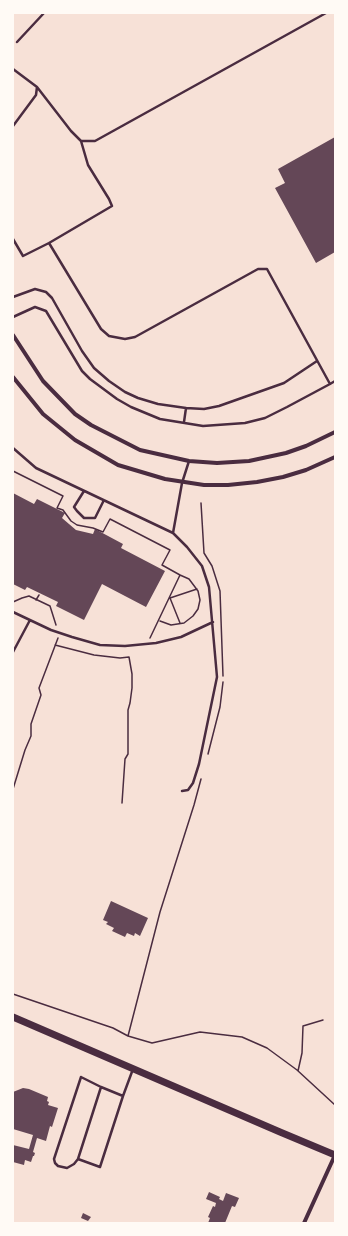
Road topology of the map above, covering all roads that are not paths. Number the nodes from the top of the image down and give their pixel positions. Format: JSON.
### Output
{"nodes":[{"id":1,"x":44,"y":13,"type":"edge"},
{"id":2,"x":326,"y":13,"type":"edge"},
{"id":3,"x":17,"y":42,"type":"dead end"},
{"id":4,"x":13,"y":69,"type":"edge"},
{"id":5,"x":37,"y":87,"type":"junction"},
{"id":6,"x":13,"y":126,"type":"edge"},
{"id":7,"x":81,"y":141,"type":"junction"},
{"id":8,"x":13,"y":239,"type":"edge"},
{"id":9,"x":49,"y":243,"type":"junction"},
{"id":10,"x":13,"y":297,"type":"edge"},
{"id":11,"x":13,"y":316,"type":"edge"},
{"id":12,"x":13,"y":335,"type":"edge"},
{"id":13,"x":317,"y":361,"type":"junction"},
{"id":14,"x":13,"y":377,"type":"edge"},
{"id":15,"x":335,"y":381,"type":"edge"},
{"id":16,"x":330,"y":384,"type":"junction"},
{"id":17,"x":186,"y":408,"type":"junction"},
{"id":18,"x":184,"y":422,"type":"junction"},
{"id":19,"x":335,"y":432,"type":"edge"},
{"id":20,"x":13,"y":448,"type":"edge"},
{"id":21,"x":335,"y":457,"type":"edge"},
{"id":22,"x":189,"y":461,"type":"junction"},
{"id":23,"x":182,"y":483,"type":"junction"},
{"id":24,"x":84,"y":491,"type":"junction"},
{"id":25,"x":104,"y":500,"type":"junction"},
{"id":26,"x":173,"y":533,"type":"junction"},
{"id":27,"x":13,"y":612,"type":"edge"},
{"id":28,"x":30,"y":620,"type":"junction"},
{"id":29,"x":213,"y":622,"type":"junction"},
{"id":30,"x":13,"y":652,"type":"edge"},
{"id":31,"x":182,"y":791,"type":"dead end"},
{"id":32,"x":13,"y":1017,"type":"edge"},
{"id":33,"x":133,"y":1069,"type":"junction"},
{"id":34,"x":101,"y":1087,"type":"junction"},
{"id":35,"x":123,"y":1096,"type":"junction"},
{"id":36,"x":335,"y":1155,"type":"edge"},
{"id":37,"x":78,"y":1159,"type":"junction"},
{"id":38,"x":304,"y":1223,"type":"edge"}],
"edges":[{"from":1,"to":3,"type":"lane"},
{"from":2,"to":7,"type":"lane"},
{"from":4,"to":5,"type":"lane"},
{"from":5,"to":6,"type":"lane"},
{"from":5,"to":7,"type":"lane"},
{"from":7,"to":9,"type":"lane"},
{"from":8,"to":9,"type":"lane"},
{"from":9,"to":13,"type":"lane"},
{"from":10,"to":17,"type":"lane"},
{"from":11,"to":18,"type":"lane"},
{"from":12,"to":22,"type":"street"},
{"from":13,"to":16,"type":"lane"},
{"from":13,"to":17,"type":"lane"},
{"from":14,"to":23,"type":"street"},
{"from":15,"to":16,"type":"lane"},
{"from":16,"to":18,"type":"lane"},
{"from":17,"to":18,"type":"lane"},
{"from":19,"to":22,"type":"street"},
{"from":20,"to":24,"type":"lane"},
{"from":21,"to":23,"type":"street"},
{"from":22,"to":23,"type":"lane"},
{"from":23,"to":26,"type":"lane"},
{"from":24,"to":25,"type":"lane"},
{"from":24,"to":25,"type":"lane"},
{"from":25,"to":26,"type":"lane"},
{"from":26,"to":29,"type":"lane"},
{"from":27,"to":28,"type":"lane"},
{"from":28,"to":29,"type":"lane"},
{"from":28,"to":30,"type":"lane"},
{"from":29,"to":31,"type":"lane"},
{"from":32,"to":33,"type":"main road"},
{"from":33,"to":35,"type":"lane"},
{"from":33,"to":36,"type":"main road"},
{"from":34,"to":35,"type":"lane"},
{"from":34,"to":37,"type":"lane"},
{"from":34,"to":37,"type":"lane"},
{"from":35,"to":37,"type":"lane"},
{"from":36,"to":38,"type":"street"}]}
